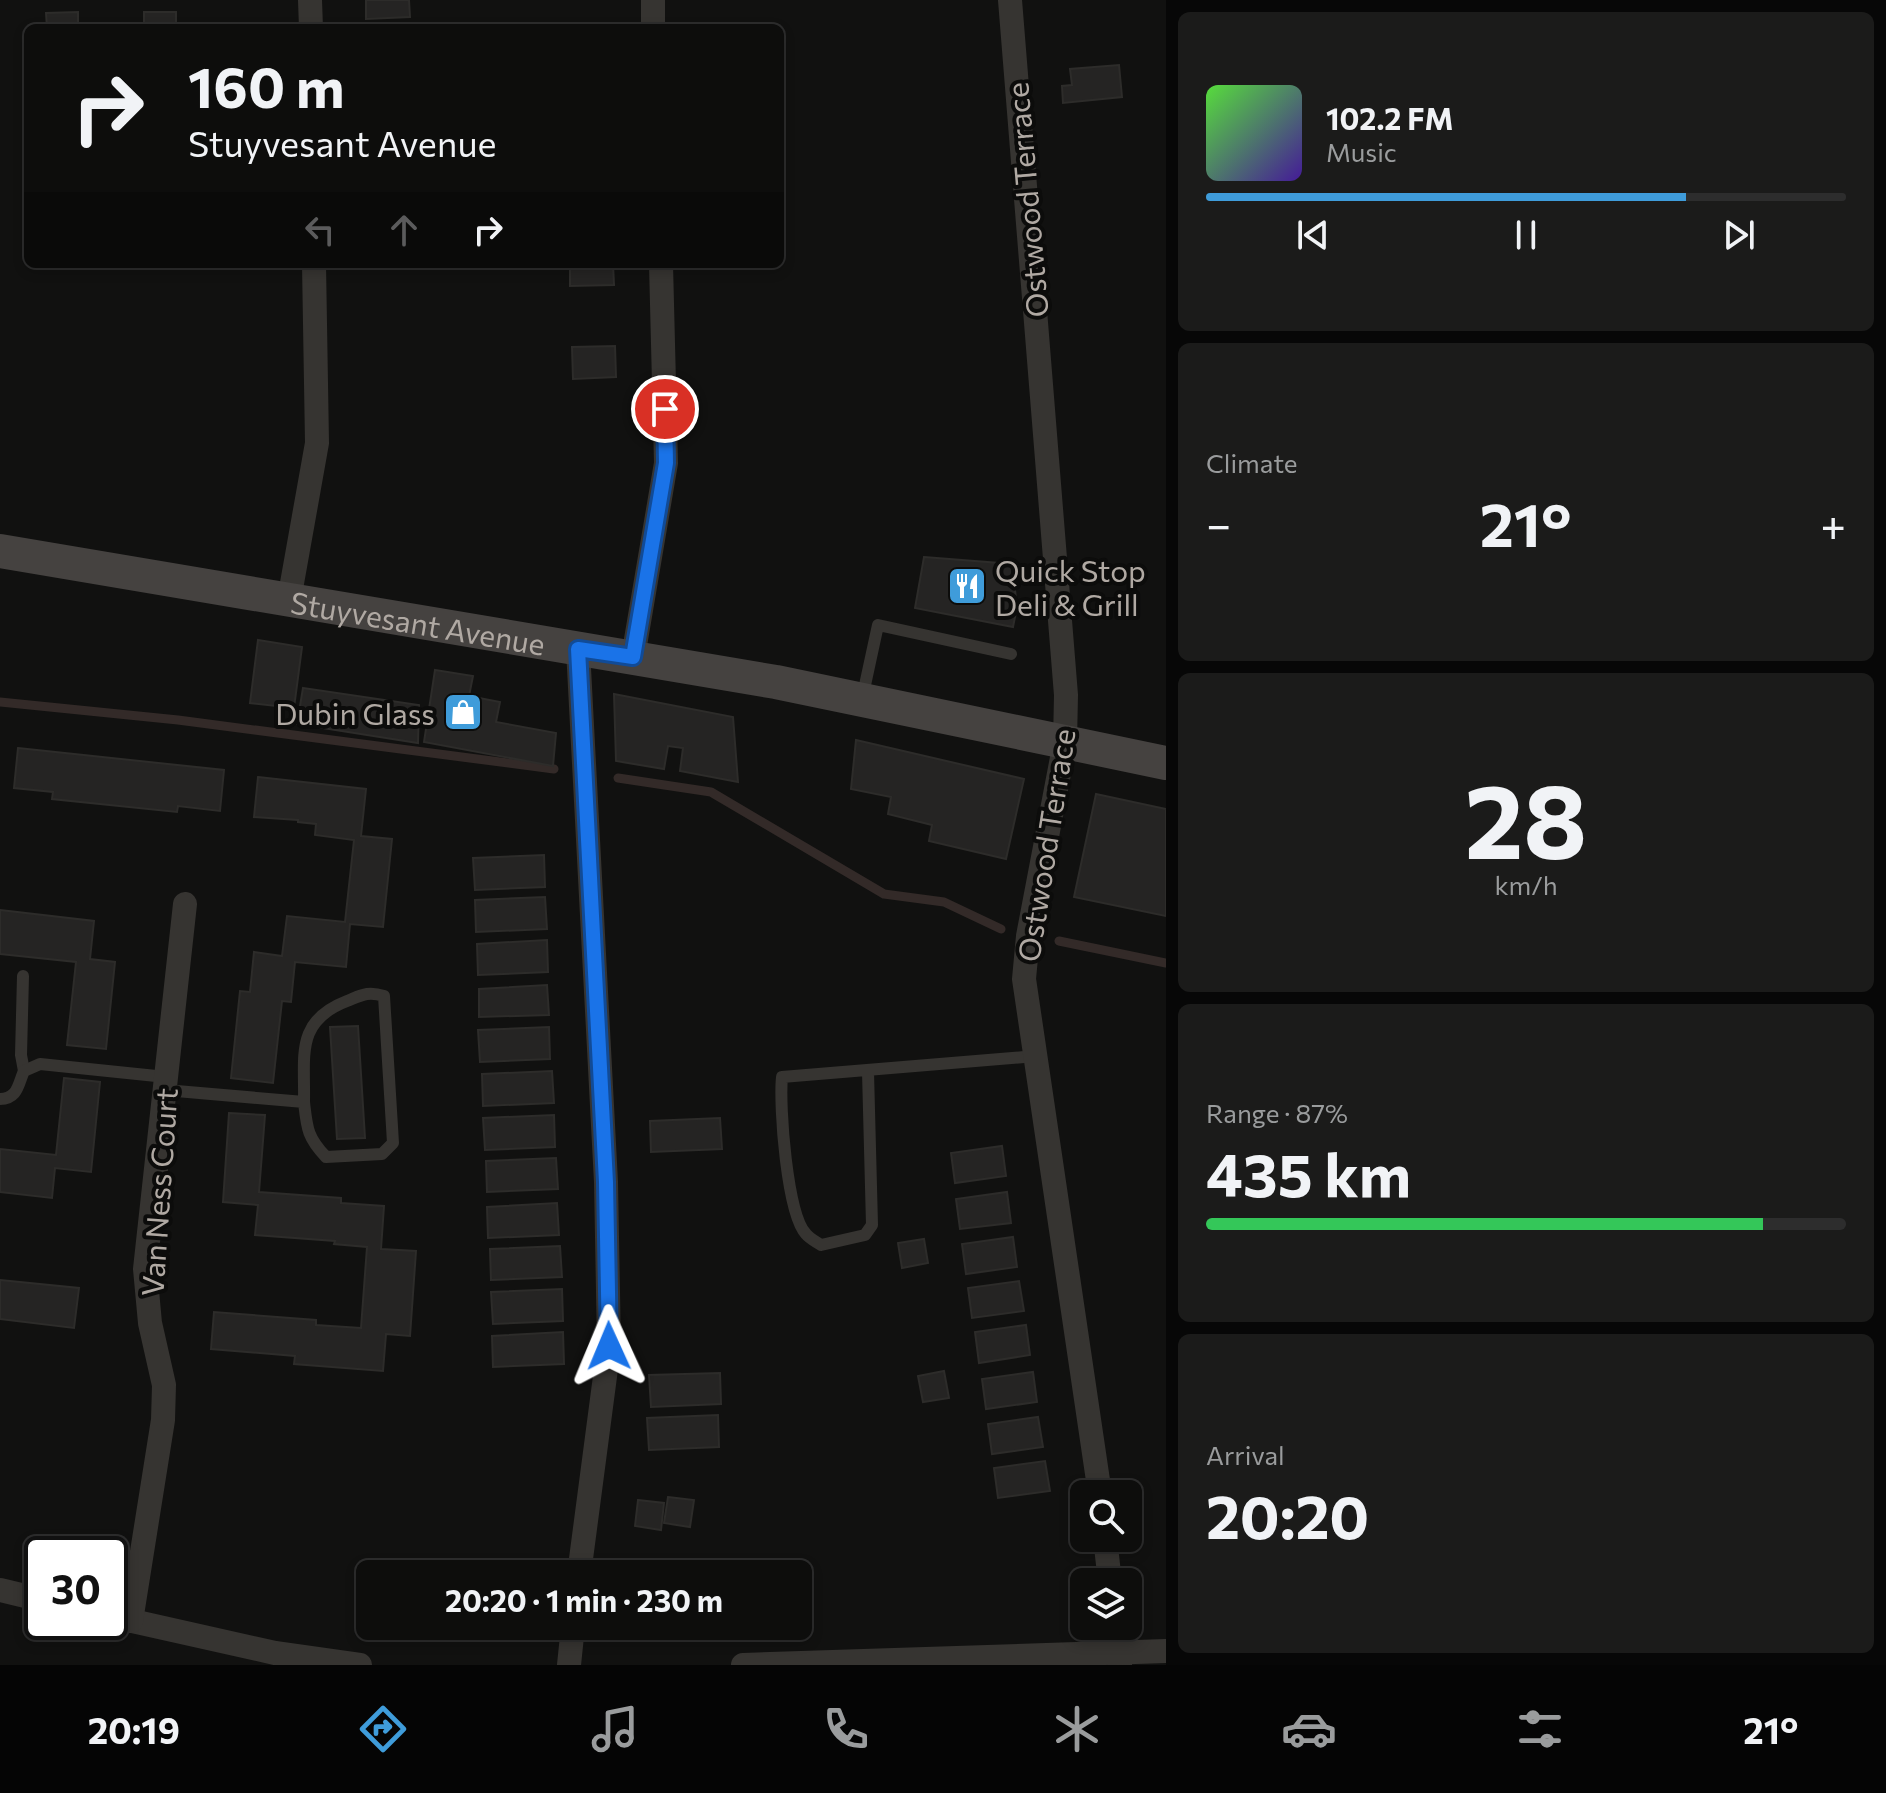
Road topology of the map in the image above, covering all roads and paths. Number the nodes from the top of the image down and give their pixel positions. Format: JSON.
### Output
{"nodes":[{"id":1,"x":310,"y":0,"type":"edge"},
{"id":2,"x":653,"y":0,"type":"edge"},
{"id":3,"x":1010,"y":0,"type":"edge"},
{"id":4,"x":311,"y":24,"type":"edge"},
{"id":5,"x":653,"y":24,"type":"edge"},
{"id":6,"x":314,"y":268,"type":"edge"},
{"id":7,"x":661,"y":268,"type":"edge"},
{"id":8,"x":0,"y":551,"type":"edge"},
{"id":9,"x":289,"y":600,"type":"junction"},
{"id":10,"x":578,"y":649,"type":"junction"},
{"id":11,"x":1011,"y":654,"type":"dead end"},
{"id":12,"x":633,"y":657,"type":"junction"},
{"id":13,"x":862,"y":699,"type":"junction"},
{"id":14,"x":1065,"y":742,"type":"junction"},
{"id":15,"x":1166,"y":763,"type":"edge"},
{"id":16,"x":185,"y":904,"type":"dead end"},
{"id":17,"x":23,"y":976,"type":"dead end"},
{"id":18,"x":1036,"y":1056,"type":"junction"},
{"id":19,"x":24,"y":1071,"type":"junction"},
{"id":20,"x":868,"y":1072,"type":"junction"},
{"id":21,"x":166,"y":1083,"type":"junction"},
{"id":22,"x":0,"y":1099,"type":"edge"},
{"id":23,"x":304,"y":1102,"type":"junction"},
{"id":24,"x":1098,"y":1480,"type":"edge"},
{"id":25,"x":581,"y":1560,"type":"edge"},
{"id":26,"x":128,"y":1581,"type":"edge"},
{"id":27,"x":0,"y":1590,"type":"edge"},
{"id":28,"x":24,"y":1596,"type":"edge"},
{"id":29,"x":128,"y":1620,"type":"edge"},
{"id":30,"x":572,"y":1640,"type":"edge"},
{"id":31,"x":1166,"y":1651,"type":"edge"},
{"id":32,"x":1119,"y":1659,"type":"edge"},
{"id":33,"x":360,"y":1665,"type":"edge"},
{"id":34,"x":569,"y":1665,"type":"edge"},
{"id":35,"x":743,"y":1665,"type":"edge"}],
"edges":[{"from":1,"to":4,"type":"street"},
{"from":2,"to":5,"type":"street"},
{"from":3,"to":14,"type":"street","name":"Ostwood Terrace"},
{"from":6,"to":9,"type":"street"},
{"from":7,"to":12,"type":"street"},
{"from":8,"to":9,"type":"main road","name":"Stuyvesant Avenue"},
{"from":9,"to":10,"type":"main road","name":"Stuyvesant Avenue"},
{"from":10,"to":12,"type":"main road","name":"Stuyvesant Avenue"},
{"from":10,"to":25,"type":"street"},
{"from":11,"to":13,"type":"lane"},
{"from":12,"to":13,"type":"main road","name":"Stuyvesant Avenue"},
{"from":13,"to":14,"type":"main road","name":"Stuyvesant Avenue"},
{"from":14,"to":15,"type":"main road","name":"Stuyvesant Avenue"},
{"from":14,"to":18,"type":"street","name":"Ostwood Terrace"},
{"from":16,"to":21,"type":"street","name":"Van Ness Court"},
{"from":17,"to":19,"type":"lane"},
{"from":18,"to":20,"type":"lane"},
{"from":18,"to":24,"type":"street","name":"Ostwood Terrace"},
{"from":19,"to":21,"type":"lane"},
{"from":19,"to":22,"type":"lane"},
{"from":20,"to":20,"type":"lane"},
{"from":21,"to":23,"type":"lane"},
{"from":21,"to":26,"type":"street","name":"Van Ness Court"},
{"from":23,"to":23,"type":"lane"},
{"from":27,"to":28,"type":"street"},
{"from":29,"to":33,"type":"street"},
{"from":30,"to":34,"type":"street"},
{"from":31,"to":32,"type":"street"},
{"from":32,"to":35,"type":"street"}]}
